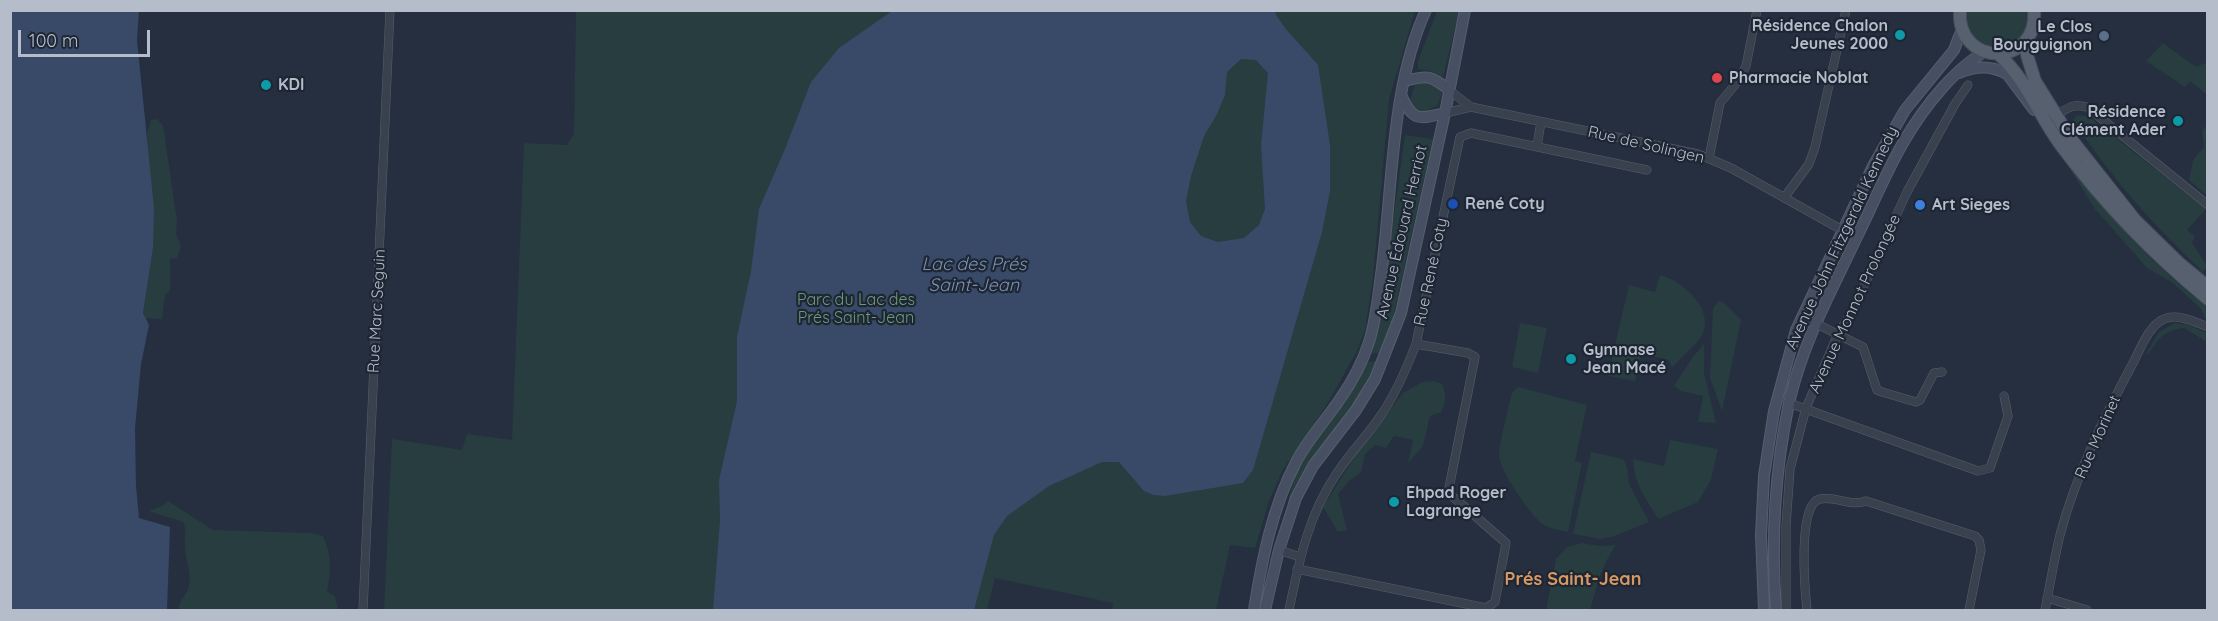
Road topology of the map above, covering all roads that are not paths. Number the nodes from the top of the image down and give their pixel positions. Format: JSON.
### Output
{"nodes":[{"id":1,"x":390,"y":10,"type":"edge"},
{"id":2,"x":1426,"y":10,"type":"edge"},
{"id":3,"x":1465,"y":10,"type":"edge"},
{"id":4,"x":1757,"y":10,"type":"edge"},
{"id":5,"x":1846,"y":10,"type":"edge"},
{"id":6,"x":1960,"y":10,"type":"edge"},
{"id":7,"x":2034,"y":10,"type":"edge"},
{"id":8,"x":1962,"y":30,"type":"junction"},
{"id":9,"x":2028,"y":38,"type":"junction"},
{"id":10,"x":1991,"y":53,"type":"junction"},
{"id":11,"x":1953,"y":76,"type":"junction"},
{"id":12,"x":1405,"y":81,"type":"junction"},
{"id":13,"x":1968,"y":85,"type":"dead end"},
{"id":14,"x":1449,"y":90,"type":"junction"},
{"id":15,"x":1401,"y":97,"type":"junction"},
{"id":16,"x":1471,"y":107,"type":"junction"},
{"id":17,"x":1445,"y":113,"type":"junction"},
{"id":18,"x":2055,"y":116,"type":"junction"},
{"id":19,"x":1541,"y":122,"type":"junction"},
{"id":20,"x":2058,"y":142,"type":"junction"},
{"id":21,"x":1537,"y":146,"type":"junction"},
{"id":22,"x":1709,"y":158,"type":"junction"},
{"id":23,"x":1647,"y":170,"type":"dead end"},
{"id":24,"x":1784,"y":198,"type":"junction"},
{"id":25,"x":2208,"y":205,"type":"edge"},
{"id":26,"x":1842,"y":230,"type":"junction"},
{"id":27,"x":2208,"y":287,"type":"edge"},
{"id":28,"x":2208,"y":299,"type":"edge"},
{"id":29,"x":1808,"y":305,"type":"junction"},
{"id":30,"x":1813,"y":322,"type":"junction"},
{"id":31,"x":1799,"y":323,"type":"junction"},
{"id":32,"x":2208,"y":327,"type":"edge"},
{"id":33,"x":1838,"y":334,"type":"junction"},
{"id":34,"x":1416,"y":344,"type":"junction"},
{"id":35,"x":1942,"y":372,"type":"dead end"},
{"id":36,"x":2004,"y":396,"type":"dead end"},
{"id":37,"x":1789,"y":403,"type":"junction"},
{"id":38,"x":1806,"y":408,"type":"junction"},
{"id":39,"x":1279,"y":550,"type":"junction"},
{"id":40,"x":1300,"y":557,"type":"junction"},
{"id":41,"x":1298,"y":568,"type":"junction"},
{"id":42,"x":2047,"y":598,"type":"junction"},
{"id":43,"x":363,"y":610,"type":"edge"},
{"id":44,"x":1254,"y":610,"type":"edge"},
{"id":45,"x":1265,"y":610,"type":"edge"},
{"id":46,"x":1289,"y":610,"type":"edge"},
{"id":47,"x":1764,"y":610,"type":"edge"},
{"id":48,"x":1776,"y":610,"type":"edge"},
{"id":49,"x":1786,"y":610,"type":"edge"},
{"id":50,"x":1807,"y":610,"type":"edge"},
{"id":51,"x":1969,"y":610,"type":"edge"},
{"id":52,"x":2045,"y":610,"type":"edge"},
{"id":53,"x":2087,"y":610,"type":"edge"}],
"edges":[{"from":1,"to":43,"type":"street","name":"Rue Marc Seguin"},
{"from":2,"to":12,"type":"main road","name":"Avenue Édouard Herriot"},
{"from":3,"to":14,"type":"main road","name":"Avenue Édouard Herriot"},
{"from":4,"to":22,"type":"street"},
{"from":5,"to":24,"type":"street"},
{"from":6,"to":8,"type":"main road"},
{"from":7,"to":9,"type":"main road"},
{"from":8,"to":10,"type":"main road"},
{"from":8,"to":26,"type":"main road","name":"Avenue John Fitzgerald Kennedy"},
{"from":9,"to":10,"type":"main road"},
{"from":9,"to":18,"type":"main road"},
{"from":10,"to":11,"type":"main road","name":"Avenue John Fitzgerald Kennedy"},
{"from":10,"to":20,"type":"main road"},
{"from":11,"to":20,"type":"main road"},
{"from":11,"to":30,"type":"main road","name":"Avenue John Fitzgerald Kennedy"},
{"from":12,"to":14,"type":"main road"},
{"from":12,"to":15,"type":"main road","name":"Avenue Édouard Herriot"},
{"from":13,"to":33,"type":"street","name":"Avenue Monnot Prolongée"},
{"from":14,"to":16,"type":"street","name":"Rue de Solingen"},
{"from":14,"to":17,"type":"main road","name":"Avenue Édouard Herriot"},
{"from":15,"to":17,"type":"main road"},
{"from":15,"to":44,"type":"main road","name":"Avenue Édouard Herriot"},
{"from":16,"to":17,"type":"street","name":"Rue de Solingen"},
{"from":16,"to":19,"type":"street","name":"Rue de Solingen"},
{"from":17,"to":39,"type":"main road","name":"Avenue Édouard Herriot"},
{"from":18,"to":25,"type":"street"},
{"from":18,"to":27,"type":"main road"},
{"from":19,"to":21,"type":"street"},
{"from":19,"to":22,"type":"street","name":"Rue de Solingen"},
{"from":20,"to":28,"type":"main road"},
{"from":21,"to":23,"type":"street","name":"Rue René Coty"},
{"from":21,"to":34,"type":"street","name":"Rue René Coty"},
{"from":22,"to":24,"type":"street","name":"Rue de Solingen"},
{"from":24,"to":26,"type":"street","name":"Rue de Solingen"},
{"from":26,"to":29,"type":"main road","name":"Avenue John Fitzgerald Kennedy"},
{"from":29,"to":30,"type":"street"},
{"from":29,"to":31,"type":"main road","name":"Avenue John Fitzgerald Kennedy"},
{"from":30,"to":31,"type":"street"},
{"from":30,"to":33,"type":"street"},
{"from":30,"to":37,"type":"main road","name":"Avenue John Fitzgerald Kennedy"},
{"from":31,"to":47,"type":"main road","name":"Avenue John Fitzgerald Kennedy"},
{"from":32,"to":42,"type":"street","name":"Rue Morinet"},
{"from":33,"to":35,"type":"street"},
{"from":33,"to":38,"type":"street","name":"Avenue Monnot Prolongée"},
{"from":34,"to":40,"type":"street","name":"Rue René Coty"},
{"from":34,"to":41,"type":"street"},
{"from":36,"to":38,"type":"street"},
{"from":37,"to":38,"type":"street"},
{"from":37,"to":48,"type":"main road","name":"Avenue John Fitzgerald Kennedy"},
{"from":38,"to":49,"type":"street","name":"Avenue Monnot Prolongée"},
{"from":39,"to":40,"type":"street"},
{"from":39,"to":45,"type":"main road","name":"Avenue Édouard Herriot"},
{"from":40,"to":41,"type":"street","name":"Rue René Coty"},
{"from":41,"to":46,"type":"street","name":"Rue René Coty"},
{"from":42,"to":52,"type":"street","name":"Rue Morinet"},
{"from":42,"to":53,"type":"street"},
{"from":50,"to":51,"type":"street"}]}
